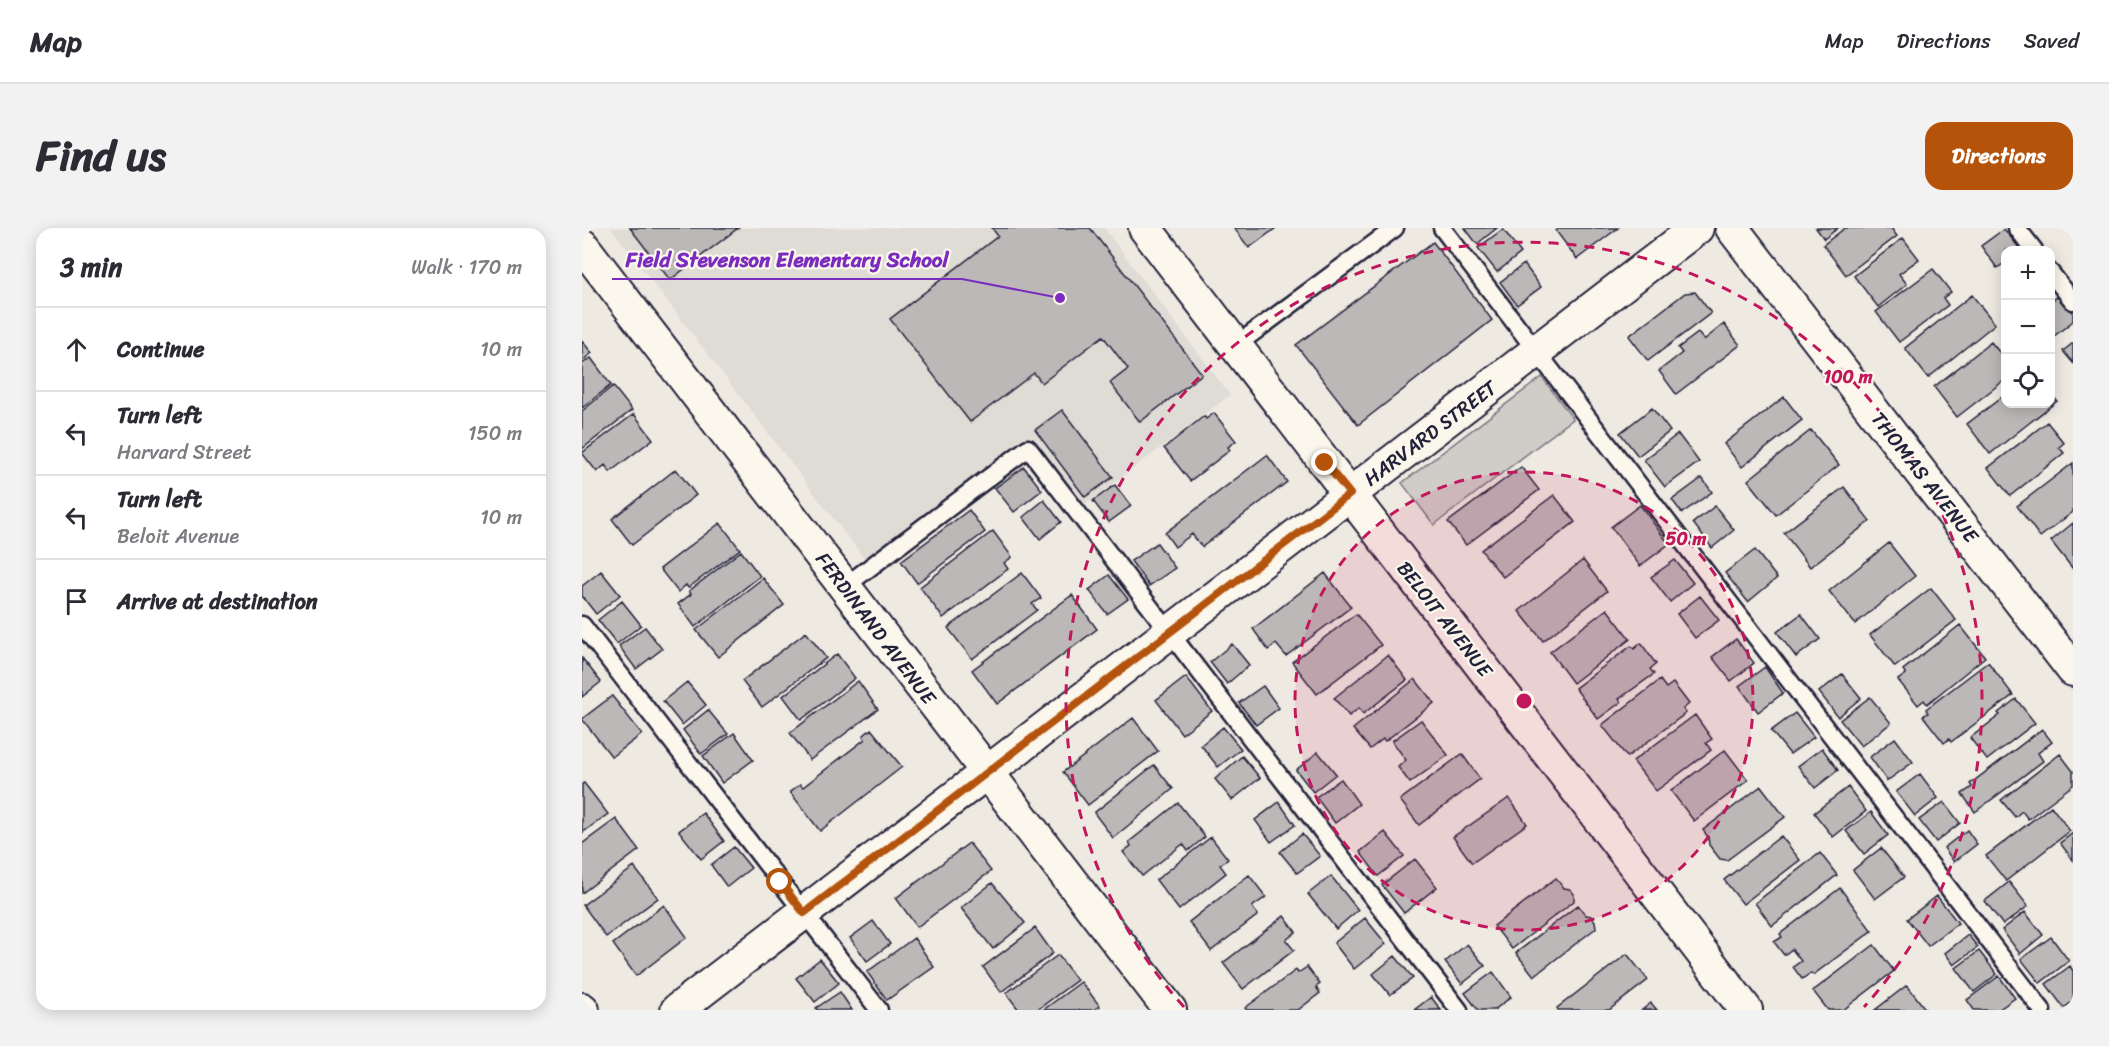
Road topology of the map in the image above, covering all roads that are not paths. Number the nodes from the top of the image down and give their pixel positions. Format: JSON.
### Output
{"nodes":[{"id":1,"x":1145,"y":228,"type":"edge"},
{"id":2,"x":1395,"y":228,"type":"edge"},
{"id":3,"x":1442,"y":228,"type":"edge"},
{"id":4,"x":1697,"y":228,"type":"edge"},
{"id":5,"x":1732,"y":228,"type":"edge"},
{"id":6,"x":2017,"y":228,"type":"edge"},
{"id":7,"x":582,"y":245,"type":"edge"},
{"id":8,"x":2031,"y":246,"type":"edge"},
{"id":9,"x":2055,"y":278,"type":"edge"},
{"id":10,"x":2073,"y":301,"type":"edge"},
{"id":11,"x":1235,"y":346,"type":"junction"},
{"id":12,"x":1536,"y":351,"type":"junction"},
{"id":13,"x":1350,"y":494,"type":"junction"},
{"id":14,"x":844,"y":587,"type":"junction"},
{"id":15,"x":582,"y":625,"type":"edge"},
{"id":16,"x":1170,"y":633,"type":"junction"},
{"id":17,"x":2073,"y":670,"type":"edge"},
{"id":18,"x":987,"y":772,"type":"junction"},
{"id":19,"x":804,"y":913,"type":"junction"},
{"id":20,"x":677,"y":1010,"type":"edge"},
{"id":21,"x":879,"y":1010,"type":"edge"},
{"id":22,"x":1170,"y":1010,"type":"edge"},
{"id":23,"x":1459,"y":1010,"type":"edge"},
{"id":24,"x":1746,"y":1010,"type":"edge"},
{"id":25,"x":2042,"y":1010,"type":"edge"}],
"edges":[{"from":1,"to":11,"type":"street","name":"BELOIT AVENUE"},
{"from":2,"to":11,"type":"lane"},
{"from":3,"to":12,"type":"lane"},
{"from":4,"to":12,"type":"street","name":"HARVARD STREET"},
{"from":5,"to":17,"type":"street","name":"THOMAS AVENUE"},
{"from":6,"to":8,"type":"lane"},
{"from":7,"to":14,"type":"street","name":"FERDINAND AVENUE"},
{"from":9,"to":10,"type":"lane"},
{"from":11,"to":13,"type":"street","name":"BELOIT AVENUE"},
{"from":12,"to":13,"type":"street","name":"HARVARD STREET"},
{"from":12,"to":25,"type":"lane"},
{"from":13,"to":16,"type":"street","name":"HARVARD STREET"},
{"from":13,"to":24,"type":"street","name":"BELOIT AVENUE"},
{"from":14,"to":16,"type":"lane"},
{"from":14,"to":18,"type":"street","name":"FERDINAND AVENUE"},
{"from":15,"to":19,"type":"lane"},
{"from":16,"to":18,"type":"street","name":"HARVARD STREET"},
{"from":16,"to":23,"type":"lane"},
{"from":18,"to":19,"type":"street","name":"HARVARD STREET"},
{"from":18,"to":22,"type":"street","name":"FERDINAND AVENUE"},
{"from":19,"to":20,"type":"street","name":"HARVARD STREET"},
{"from":19,"to":21,"type":"lane"}]}
